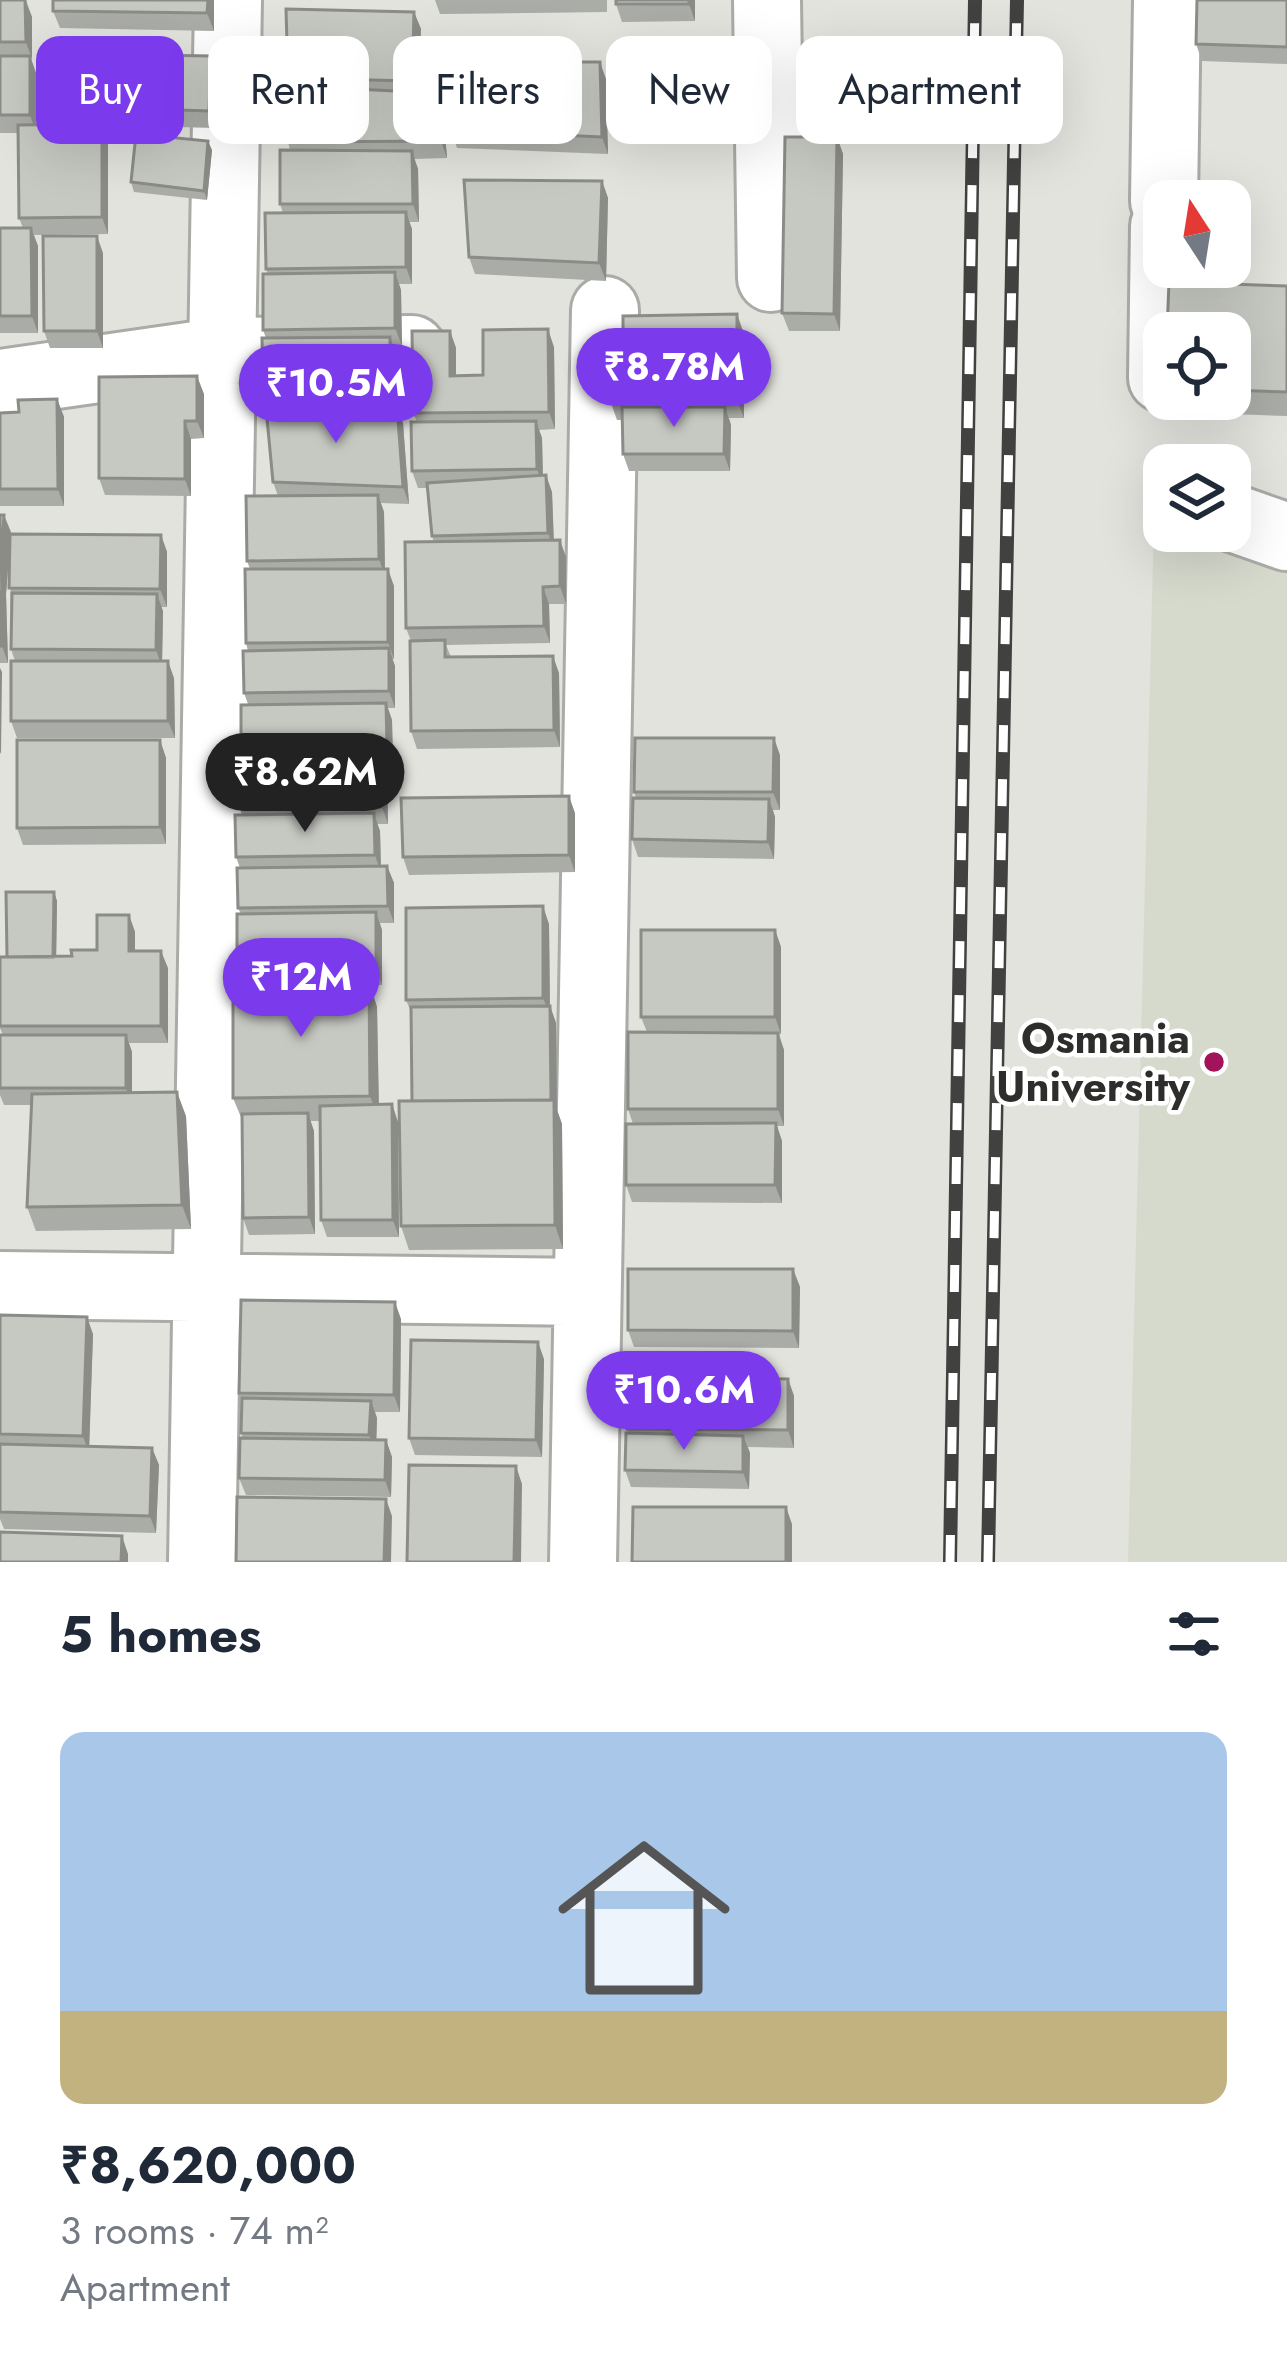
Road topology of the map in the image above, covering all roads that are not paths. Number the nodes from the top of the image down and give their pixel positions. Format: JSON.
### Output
{"nodes":[{"id":1,"x":228,"y":0,"type":"edge"},
{"id":2,"x":767,"y":0,"type":"edge"},
{"id":3,"x":1167,"y":0,"type":"edge"},
{"id":4,"x":1164,"y":180,"type":"edge"},
{"id":5,"x":771,"y":278,"type":"dead end"},
{"id":6,"x":605,"y":310,"type":"dead end"},
{"id":7,"x":412,"y":350,"type":"edge"},
{"id":8,"x":224,"y":351,"type":"junction"},
{"id":9,"x":0,"y":382,"type":"edge"},
{"id":10,"x":1251,"y":524,"type":"edge"},
{"id":11,"x":1287,"y":537,"type":"edge"},
{"id":12,"x":0,"y":1285,"type":"edge"},
{"id":13,"x":204,"y":1288,"type":"junction"},
{"id":14,"x":586,"y":1292,"type":"junction"},
{"id":15,"x":202,"y":1562,"type":"edge"},
{"id":16,"x":584,"y":1562,"type":"edge"}],
"edges":[{"from":1,"to":8,"type":"street"},
{"from":2,"to":5,"type":"street"},
{"from":3,"to":4,"type":"street"},
{"from":6,"to":14,"type":"street"},
{"from":7,"to":8,"type":"street"},
{"from":8,"to":9,"type":"street"},
{"from":8,"to":13,"type":"street"},
{"from":10,"to":11,"type":"street"},
{"from":12,"to":13,"type":"street"},
{"from":13,"to":14,"type":"street"},
{"from":13,"to":15,"type":"street"},
{"from":14,"to":16,"type":"street"}]}
